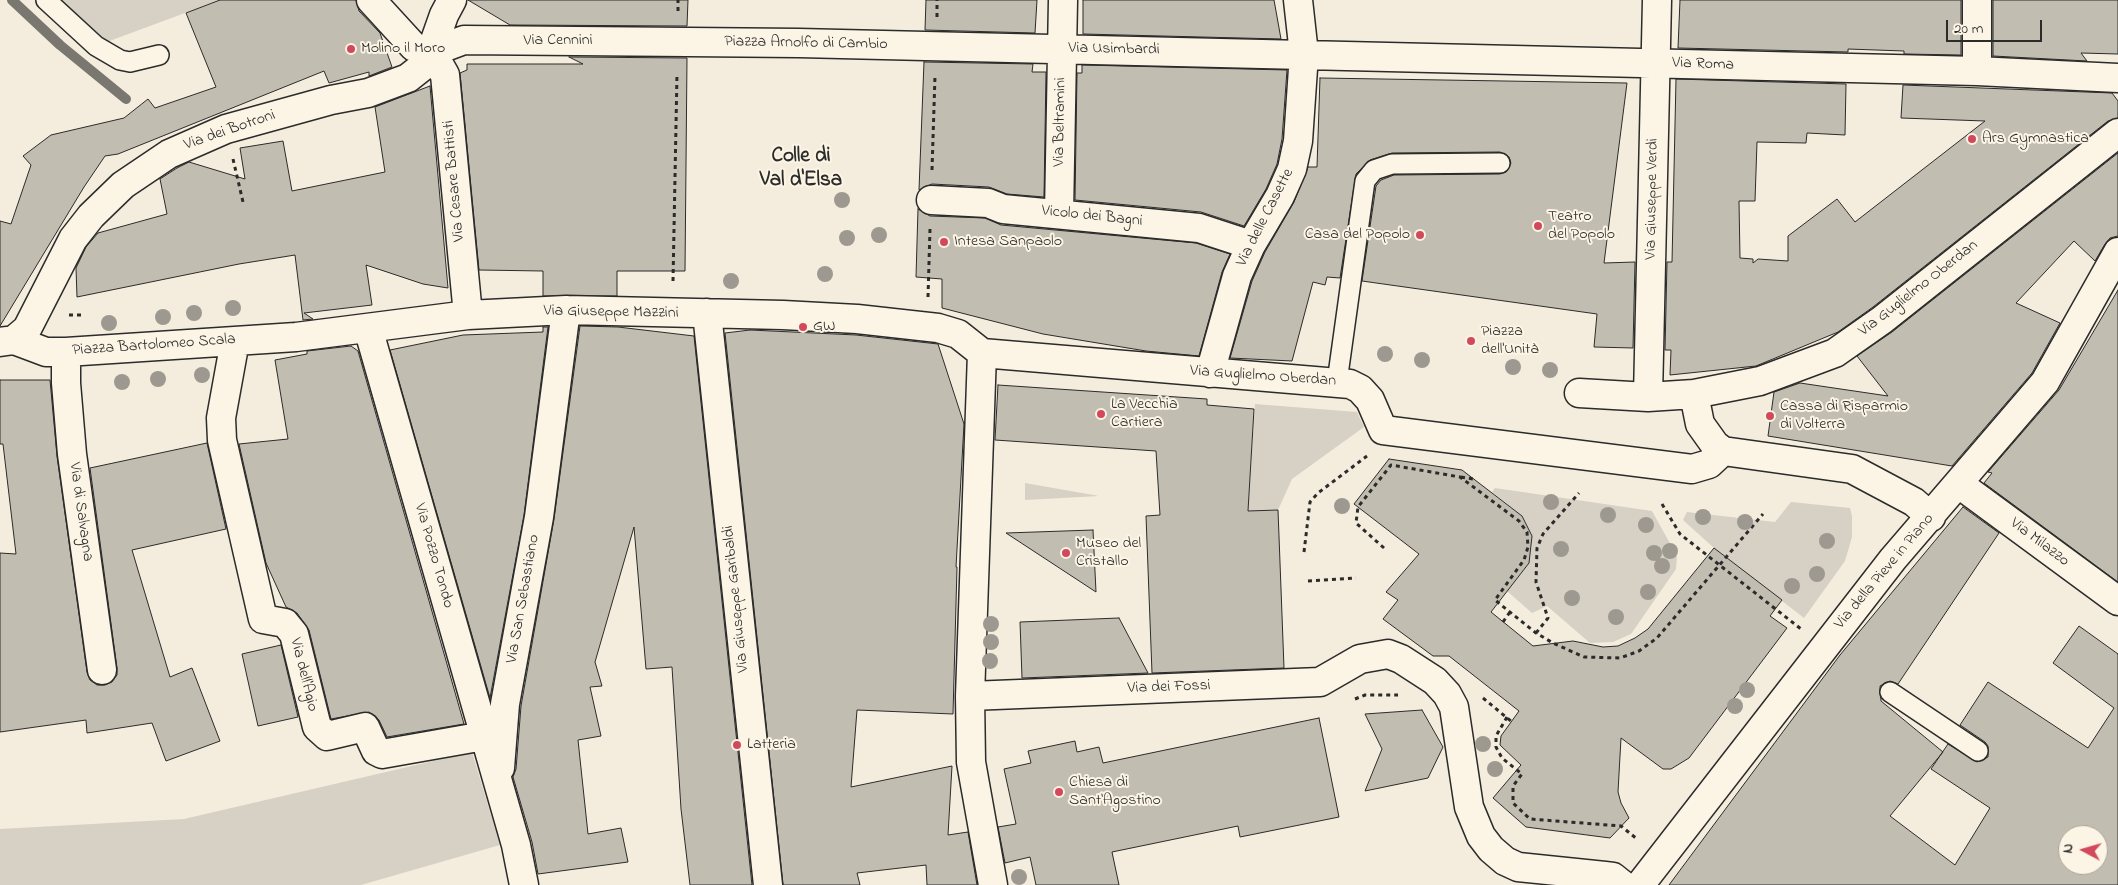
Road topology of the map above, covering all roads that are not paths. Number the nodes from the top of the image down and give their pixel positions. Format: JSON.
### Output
{"nodes":[{"id":1,"x":46,"y":0,"type":"edge"},
{"id":2,"x":371,"y":0,"type":"edge"},
{"id":3,"x":452,"y":0,"type":"edge"},
{"id":4,"x":1063,"y":0,"type":"edge"},
{"id":5,"x":1298,"y":0,"type":"edge"},
{"id":6,"x":1657,"y":0,"type":"edge"},
{"id":7,"x":1977,"y":0,"type":"edge"},
{"id":8,"x":932,"y":47,"type":"joint"},
{"id":9,"x":1062,"y":49,"type":"junction"},
{"id":10,"x":432,"y":52,"type":"junction"},
{"id":11,"x":682,"y":53,"type":"joint"},
{"id":12,"x":1304,"y":54,"type":"junction"},
{"id":13,"x":159,"y":55,"type":"dead end"},
{"id":14,"x":1656,"y":63,"type":"junction"},
{"id":15,"x":1978,"y":71,"type":"junction"},
{"id":16,"x":2112,"y":76,"type":"edge"},
{"id":17,"x":2118,"y":133,"type":"edge"},
{"id":18,"x":1500,"y":163,"type":"dead end"},
{"id":19,"x":931,"y":200,"type":"road end"},
{"id":20,"x":1059,"y":214,"type":"junction"},
{"id":21,"x":1251,"y":245,"type":"junction"},
{"id":22,"x":2118,"y":252,"type":"edge"},
{"id":23,"x":566,"y":310,"type":"junction"},
{"id":24,"x":707,"y":313,"type":"junction"},
{"id":25,"x":468,"y":315,"type":"junction"},
{"id":26,"x":368,"y":328,"type":"junction"},
{"id":27,"x":296,"y":337,"type":"joint"},
{"id":28,"x":7,"y":341,"type":"edge"},
{"id":29,"x":235,"y":341,"type":"junction"},
{"id":30,"x":66,"y":352,"type":"junction"},
{"id":31,"x":982,"y":353,"type":"junction"},
{"id":32,"x":1210,"y":373,"type":"junction"},
{"id":33,"x":1337,"y":382,"type":"junction"},
{"id":34,"x":1580,"y":393,"type":"dead end"},
{"id":35,"x":1694,"y":394,"type":"junction"},
{"id":36,"x":1648,"y":398,"type":"junction"},
{"id":37,"x":1723,"y":451,"type":"junction"},
{"id":38,"x":1959,"y":484,"type":"junction"},
{"id":39,"x":1931,"y":517,"type":"junction"},
{"id":40,"x":2118,"y":601,"type":"edge"},
{"id":41,"x":102,"y":670,"type":"dead end"},
{"id":42,"x":1890,"y":692,"type":"dead end"},
{"id":43,"x":970,"y":696,"type":"junction"},
{"id":44,"x":484,"y":736,"type":"junction"},
{"id":45,"x":1978,"y":751,"type":"dead end"},
{"id":46,"x":498,"y":784,"type":"junction"},
{"id":47,"x":524,"y":885,"type":"edge"},
{"id":48,"x":768,"y":885,"type":"edge"},
{"id":49,"x":993,"y":885,"type":"edge"},
{"id":50,"x":1623,"y":885,"type":"edge"},
{"id":51,"x":1640,"y":885,"type":"edge"}],
"edges":[{"from":1,"to":13,"type":"lane"},
{"from":2,"to":10,"type":"street"},
{"from":3,"to":10,"type":"street","name":"Via dei Botroni"},
{"from":4,"to":9,"type":"street","name":"Via Beltramini"},
{"from":5,"to":12,"type":"street","name":"Via delle Casette"},
{"from":6,"to":14,"type":"street","name":"Via Giuseppe Verdi"},
{"from":7,"to":15,"type":"street"},
{"from":8,"to":9,"type":"street","name":"Via Usimbardi"},
{"from":8,"to":11,"type":"street","name":"Piazza Arnolfo di Cambio"},
{"from":9,"to":12,"type":"street","name":"Via Usimbardi"},
{"from":9,"to":20,"type":"street","name":"Via Beltramini"},
{"from":10,"to":11,"type":"street","name":"Via Cennini"},
{"from":10,"to":25,"type":"street","name":"Via Cesare Battisti"},
{"from":10,"to":28,"type":"street","name":"Via dei Botroni"},
{"from":12,"to":14,"type":"street","name":"Via Roma"},
{"from":12,"to":21,"type":"street","name":"Via delle Casette"},
{"from":14,"to":15,"type":"street","name":"Via Roma"},
{"from":14,"to":36,"type":"street","name":"Via Giuseppe Verdi"},
{"from":15,"to":16,"type":"street","name":"Via Roma"},
{"from":17,"to":35,"type":"street","name":"Via Guglielmo Oberdan"},
{"from":18,"to":33,"type":"lane"},
{"from":19,"to":20,"type":"street","name":"Vicolo dei Bagni"},
{"from":20,"to":21,"type":"street","name":"Vicolo dei Bagni"},
{"from":21,"to":32,"type":"street","name":"Via delle Casette"},
{"from":22,"to":38,"type":"street","name":"Via della Pieve in Piano"},
{"from":23,"to":24,"type":"street","name":"Via Giuseppe Mazzini"},
{"from":23,"to":25,"type":"street","name":"Via Giuseppe Mazzini"},
{"from":23,"to":46,"type":"street","name":"Via San Sebastiano"},
{"from":24,"to":31,"type":"street","name":"Via Giuseppe Mazzini"},
{"from":24,"to":48,"type":"street","name":"Via Giuseppe Garibaldi"},
{"from":25,"to":26,"type":"street","name":"Via Giuseppe Mazzini"},
{"from":26,"to":27,"type":"street","name":"Via Giuseppe Mazzini"},
{"from":26,"to":44,"type":"street","name":"Via Pozzo Tondo"},
{"from":27,"to":29,"type":"street","name":"Piazza Bartolomeo Scala"},
{"from":28,"to":30,"type":"street","name":"Piazza Bartolomeo Scala"},
{"from":29,"to":30,"type":"street","name":"Piazza Bartolomeo Scala"},
{"from":29,"to":44,"type":"street","name":"Via dell'Agio"},
{"from":30,"to":41,"type":"street","name":"Via di Salvagna"},
{"from":31,"to":32,"type":"street","name":"Via Guglielmo Oberdan"},
{"from":31,"to":43,"type":"street"},
{"from":32,"to":33,"type":"street","name":"Via Guglielmo Oberdan"},
{"from":33,"to":37,"type":"street","name":"Via Guglielmo Oberdan"},
{"from":34,"to":36,"type":"street","name":"Via Guglielmo Oberdan"},
{"from":35,"to":36,"type":"street","name":"Via Guglielmo Oberdan"},
{"from":35,"to":37,"type":"street"},
{"from":37,"to":39,"type":"street"},
{"from":38,"to":39,"type":"street","name":"Via della Pieve in Piano"},
{"from":38,"to":40,"type":"street","name":"Via Milazzo"},
{"from":39,"to":51,"type":"street","name":"Via della Pieve in Piano"},
{"from":42,"to":45,"type":"lane"},
{"from":43,"to":49,"type":"street"},
{"from":43,"to":50,"type":"street","name":"Via dei Fossi"},
{"from":44,"to":46,"type":"street","name":"Via Pozzo Tondo"},
{"from":46,"to":47,"type":"street","name":"Via San Sebastiano"}]}
